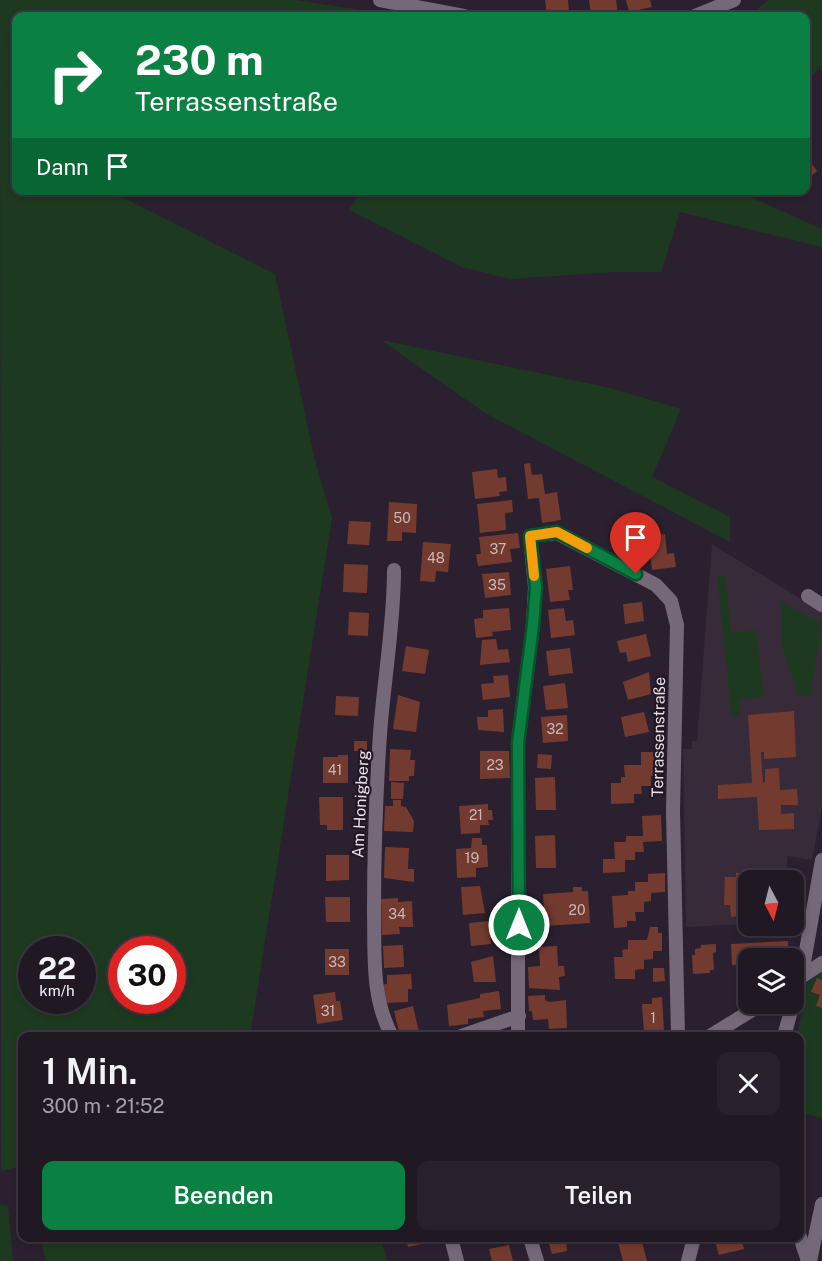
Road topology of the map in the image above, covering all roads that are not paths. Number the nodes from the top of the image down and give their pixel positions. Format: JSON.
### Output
{"nodes":[{"id":1,"x":380,"y":0,"type":"edge"},
{"id":2,"x":734,"y":0,"type":"edge"},
{"id":3,"x":443,"y":12,"type":"edge"},
{"id":4,"x":705,"y":12,"type":"edge"},
{"id":5,"x":394,"y":570,"type":"dead end"},
{"id":6,"x":808,"y":596,"type":"dead end"},
{"id":7,"x":822,"y":605,"type":"edge"},
{"id":8,"x":822,"y":860,"type":"edge"},
{"id":9,"x":804,"y":948,"type":"edge"},
{"id":10,"x":822,"y":963,"type":"edge"},
{"id":11,"x":804,"y":975,"type":"edge"},
{"id":12,"x":746,"y":1014,"type":"edge"},
{"id":13,"x":790,"y":1014,"type":"edge"},
{"id":14,"x":519,"y":1016,"type":"junction"},
{"id":15,"x":390,"y":1032,"type":"edge"},
{"id":16,"x":473,"y":1032,"type":"edge"},
{"id":17,"x":518,"y":1032,"type":"edge"},
{"id":18,"x":678,"y":1032,"type":"edge"},
{"id":19,"x":716,"y":1032,"type":"edge"},
{"id":20,"x":785,"y":1032,"type":"edge"},
{"id":21,"x":822,"y":1204,"type":"edge"},
{"id":22,"x":452,"y":1242,"type":"edge"},
{"id":23,"x":531,"y":1242,"type":"edge"},
{"id":24,"x":693,"y":1242,"type":"edge"},
{"id":25,"x":802,"y":1242,"type":"edge"},
{"id":26,"x":457,"y":1261,"type":"edge"},
{"id":27,"x":537,"y":1261,"type":"edge"},
{"id":28,"x":688,"y":1261,"type":"edge"},
{"id":29,"x":809,"y":1261,"type":"edge"}],
"edges":[{"from":1,"to":3,"type":"street"},
{"from":2,"to":4,"type":"street"},
{"from":5,"to":15,"type":"street","name":"Am Honigberg"},
{"from":6,"to":7,"type":"street"},
{"from":8,"to":9,"type":"street"},
{"from":10,"to":11,"type":"street"},
{"from":12,"to":19,"type":"street"},
{"from":13,"to":20,"type":"street"},
{"from":14,"to":16,"type":"street"},
{"from":14,"to":17,"type":"street"},
{"from":14,"to":18,"type":"street","name":"Terrassenstraße"},
{"from":21,"to":29,"type":"street"},
{"from":22,"to":26,"type":"street"},
{"from":23,"to":27,"type":"street"},
{"from":24,"to":28,"type":"street"},
{"from":25,"to":29,"type":"street"}]}
